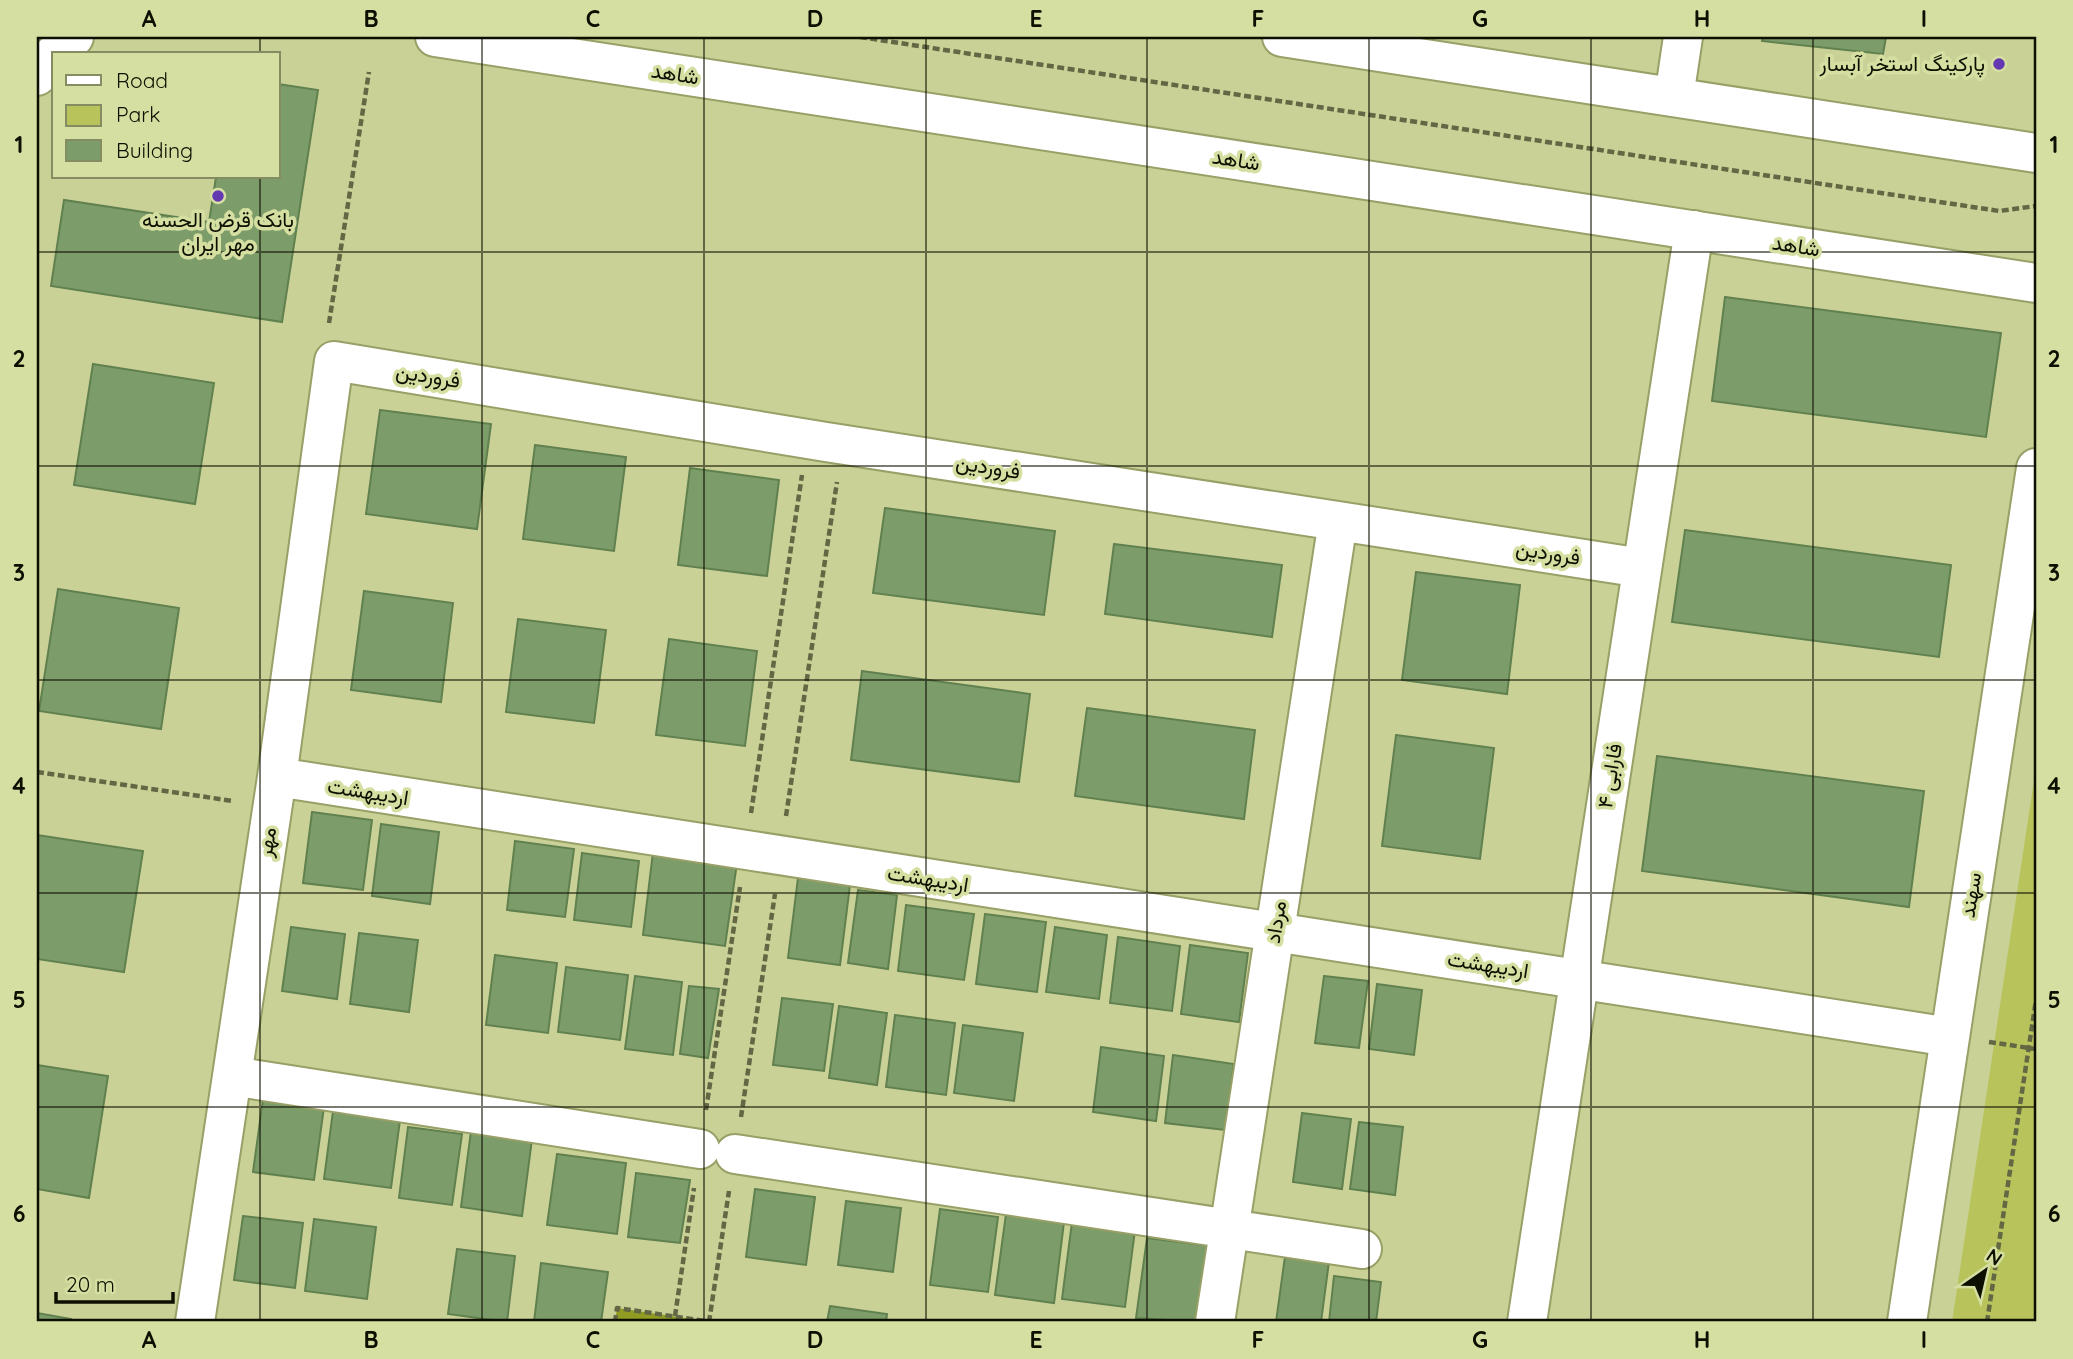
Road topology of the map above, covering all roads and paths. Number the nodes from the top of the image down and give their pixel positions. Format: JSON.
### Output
{"nodes":[{"id":1,"x":74,"y":37,"type":"edge"},
{"id":2,"x":435,"y":37,"type":"edge"},
{"id":3,"x":860,"y":37,"type":"edge"},
{"id":4,"x":1282,"y":37,"type":"edge"},
{"id":5,"x":1683,"y":37,"type":"edge"},
{"id":6,"x":57,"y":52,"type":"edge"},
{"id":7,"x":52,"y":57,"type":"edge"},
{"id":8,"x":369,"y":72,"type":"dead end"},
{"id":9,"x":37,"y":76,"type":"edge"},
{"id":10,"x":1674,"y":97,"type":"junction"},
{"id":11,"x":2036,"y":153,"type":"edge"},
{"id":12,"x":2036,"y":206,"type":"edge"},
{"id":13,"x":1694,"y":230,"type":"junction"},
{"id":14,"x":2036,"y":284,"type":"edge"},
{"id":15,"x":334,"y":361,"type":"junction"},
{"id":16,"x":2036,"y":468,"type":"edge"},
{"id":17,"x":1338,"y":521,"type":"junction"},
{"id":18,"x":1642,"y":568,"type":"junction"},
{"id":19,"x":37,"y":772,"type":"edge"},
{"id":20,"x":274,"y":792,"type":"junction"},
{"id":21,"x":1275,"y":932,"type":"junction"},
{"id":22,"x":1579,"y":979,"type":"junction"},
{"id":23,"x":2036,"y":1000,"type":"edge"},
{"id":24,"x":1950,"y":1037,"type":"junction"},
{"id":25,"x":2029,"y":1048,"type":"junction"},
{"id":26,"x":2036,"y":1049,"type":"edge"},
{"id":27,"x":232,"y":1076,"type":"junction"},
{"id":28,"x":1229,"y":1229,"type":"junction"},
{"id":29,"x":1362,"y":1249,"type":"dead end"},
{"id":30,"x":195,"y":1322,"type":"edge"},
{"id":31,"x":615,"y":1322,"type":"edge"},
{"id":32,"x":712,"y":1322,"type":"edge"},
{"id":33,"x":1214,"y":1322,"type":"edge"},
{"id":34,"x":1527,"y":1322,"type":"edge"},
{"id":35,"x":1906,"y":1322,"type":"edge"},
{"id":36,"x":1987,"y":1322,"type":"edge"}],
"edges":[{"from":1,"to":6,"type":"street"},
{"from":2,"to":13,"type":"street","name":"شاهد"},
{"from":3,"to":12,"type":"path"},
{"from":4,"to":10,"type":"street"},
{"from":5,"to":10,"type":"street"},
{"from":7,"to":9,"type":"street"},
{"from":8,"to":15,"type":"path"},
{"from":10,"to":11,"type":"street"},
{"from":13,"to":14,"type":"street","name":"شاهد"},
{"from":13,"to":18,"type":"street","name":"فارابی ۴"},
{"from":15,"to":17,"type":"street","name":"فروردین"},
{"from":15,"to":20,"type":"street","name":"مهر"},
{"from":16,"to":24,"type":"street","name":"سهند"},
{"from":17,"to":18,"type":"street","name":"فروردین"},
{"from":17,"to":21,"type":"street","name":"مرداد"},
{"from":18,"to":22,"type":"street","name":"فارابی ۴"},
{"from":19,"to":20,"type":"path"},
{"from":20,"to":21,"type":"street","name":"اردیبهشت"},
{"from":20,"to":27,"type":"street","name":"مهر"},
{"from":21,"to":22,"type":"street","name":"اردیبهشت"},
{"from":21,"to":28,"type":"street","name":"مرداد"},
{"from":22,"to":24,"type":"street","name":"اردیبهشت"},
{"from":22,"to":34,"type":"street","name":"فارابی ۴"},
{"from":23,"to":25,"type":"path"},
{"from":24,"to":25,"type":"path"},
{"from":24,"to":35,"type":"street","name":"سهند"},
{"from":25,"to":26,"type":"path"},
{"from":25,"to":36,"type":"path"},
{"from":27,"to":28,"type":"street"},
{"from":27,"to":30,"type":"street","name":"مهر"},
{"from":28,"to":29,"type":"street"},
{"from":28,"to":33,"type":"street","name":"مرداد"},
{"from":31,"to":32,"type":"path"}]}
